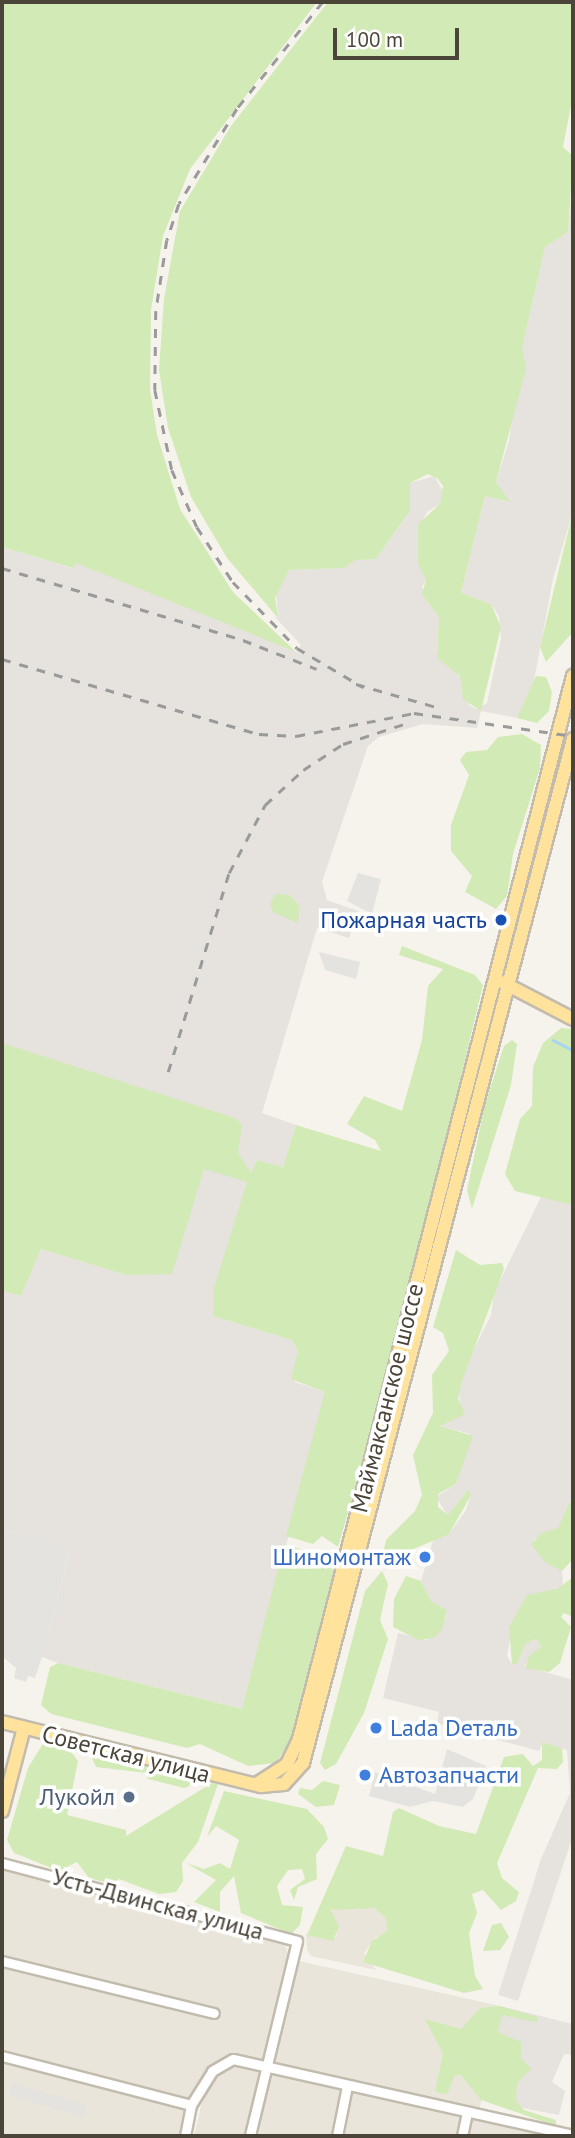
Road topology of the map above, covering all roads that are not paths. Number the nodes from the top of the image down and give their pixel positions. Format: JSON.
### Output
{"nodes":[{"id":1,"x":573,"y":676,"type":"edge"},
{"id":2,"x":573,"y":738,"type":"edge"},
{"id":3,"x":494,"y":978,"type":"junction"},
{"id":4,"x":508,"y":985,"type":"junction"},
{"id":5,"x":573,"y":1018,"type":"edge"},
{"id":6,"x":2,"y":1722,"type":"edge"},
{"id":7,"x":24,"y":1728,"type":"junction"},
{"id":8,"x":251,"y":1784,"type":"junction"},
{"id":9,"x":2,"y":1811,"type":"edge"},
{"id":10,"x":2,"y":1863,"type":"edge"},
{"id":11,"x":2,"y":1961,"type":"edge"},
{"id":12,"x":214,"y":2013,"type":"dead end"},
{"id":13,"x":2,"y":2056,"type":"edge"},
{"id":14,"x":265,"y":2069,"type":"junction"},
{"id":15,"x":347,"y":2086,"type":"junction"},
{"id":16,"x":191,"y":2105,"type":"junction"},
{"id":17,"x":467,"y":2112,"type":"junction"},
{"id":18,"x":573,"y":2135,"type":"edge"},
{"id":19,"x":185,"y":2136,"type":"edge"},
{"id":20,"x":250,"y":2136,"type":"edge"},
{"id":21,"x":337,"y":2136,"type":"edge"},
{"id":22,"x":462,"y":2136,"type":"edge"}],
"edges":[{"from":1,"to":3,"type":"main road","name":"Маймаксанское шоссе"},
{"from":2,"to":4,"type":"main road","name":"Маймаксанское шоссе"},
{"from":3,"to":4,"type":"main road"},
{"from":3,"to":8,"type":"main road","name":"Маймаксанское шоссе"},
{"from":4,"to":5,"type":"main road"},
{"from":4,"to":8,"type":"main road","name":"Маймаксанское шоссе"},
{"from":6,"to":7,"type":"main road","name":"Советская улица"},
{"from":7,"to":8,"type":"main road","name":"Советская улица"},
{"from":7,"to":9,"type":"main road"},
{"from":10,"to":14,"type":"street","name":"Усть-Двинская улица"},
{"from":11,"to":12,"type":"street"},
{"from":13,"to":16,"type":"street"},
{"from":14,"to":15,"type":"street"},
{"from":14,"to":16,"type":"street"},
{"from":14,"to":20,"type":"street"},
{"from":15,"to":17,"type":"street"},
{"from":15,"to":21,"type":"street"},
{"from":16,"to":19,"type":"street"},
{"from":17,"to":18,"type":"street"},
{"from":17,"to":22,"type":"street"}]}
